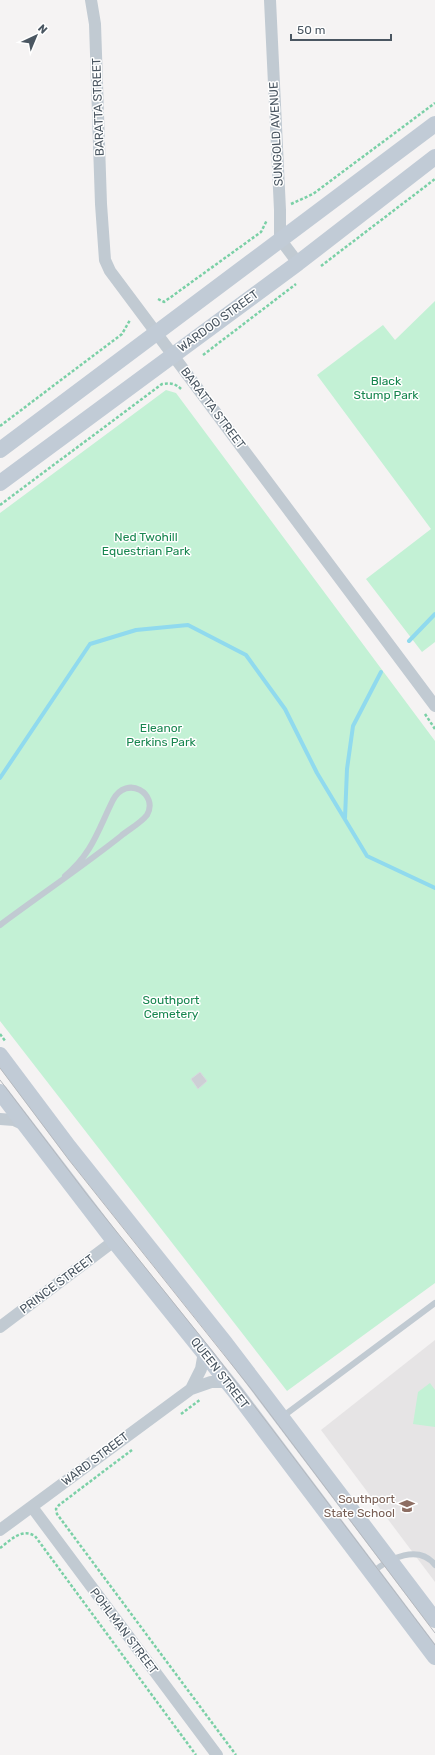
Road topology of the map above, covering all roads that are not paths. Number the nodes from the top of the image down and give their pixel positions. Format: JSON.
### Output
{"nodes":[{"id":1,"x":91,"y":0,"type":"edge"},
{"id":2,"x":270,"y":0,"type":"edge"},
{"id":3,"x":435,"y":124,"type":"edge"},
{"id":4,"x":435,"y":157,"type":"edge"},
{"id":5,"x":280,"y":239,"type":"junction"},
{"id":6,"x":298,"y":263,"type":"junction"},
{"id":7,"x":156,"y":332,"type":"junction"},
{"id":8,"x":173,"y":354,"type":"junction"},
{"id":9,"x":0,"y":450,"type":"edge"},
{"id":10,"x":0,"y":483,"type":"edge"},
{"id":11,"x":435,"y":706,"type":"edge"},
{"id":12,"x":66,"y":876,"type":"junction"},
{"id":13,"x":0,"y":925,"type":"edge"},
{"id":14,"x":0,"y":1055,"type":"edge"},
{"id":15,"x":0,"y":1092,"type":"edge"},
{"id":16,"x":0,"y":1119,"type":"edge"},
{"id":17,"x":25,"y":1125,"type":"junction"},
{"id":18,"x":114,"y":1241,"type":"junction"},
{"id":19,"x":435,"y":1303,"type":"edge"},
{"id":20,"x":0,"y":1327,"type":"edge"},
{"id":21,"x":204,"y":1352,"type":"junction"},
{"id":22,"x":227,"y":1382,"type":"junction"},
{"id":23,"x":190,"y":1388,"type":"junction"},
{"id":24,"x":282,"y":1417,"type":"junction"},
{"id":25,"x":32,"y":1507,"type":"junction"},
{"id":26,"x":0,"y":1530,"type":"edge"},
{"id":27,"x":390,"y":1560,"type":"junction"},
{"id":28,"x":434,"y":1563,"type":"edge"},
{"id":29,"x":371,"y":1573,"type":"junction"},
{"id":30,"x":435,"y":1620,"type":"edge"},
{"id":31,"x":435,"y":1657,"type":"edge"},
{"id":32,"x":217,"y":1755,"type":"edge"}],
"edges":[{"from":1,"to":7,"type":"street","name":"BARATTA STREET"},
{"from":2,"to":5,"type":"street","name":"SUNGOLD AVENUE"},
{"from":3,"to":5,"type":"street"},
{"from":4,"to":6,"type":"street","name":"WARDOO STREET"},
{"from":5,"to":6,"type":"street"},
{"from":5,"to":7,"type":"street"},
{"from":6,"to":8,"type":"street","name":"WARDOO STREET"},
{"from":7,"to":8,"type":"street","name":"BARATTA STREET"},
{"from":7,"to":9,"type":"street"},
{"from":8,"to":10,"type":"street","name":"WARDOO STREET"},
{"from":8,"to":11,"type":"street","name":"BARATTA STREET"},
{"from":12,"to":12,"type":"lane"},
{"from":12,"to":13,"type":"lane"},
{"from":14,"to":24,"type":"street","name":"QUEEN STREET"},
{"from":15,"to":17,"type":"street","name":"QUEEN STREET"},
{"from":16,"to":17,"type":"street"},
{"from":17,"to":18,"type":"street","name":"QUEEN STREET"},
{"from":18,"to":20,"type":"street","name":"PRINCE STREET"},
{"from":18,"to":21,"type":"street","name":"QUEEN STREET"},
{"from":19,"to":24,"type":"lane"},
{"from":21,"to":22,"type":"street","name":"QUEEN STREET"},
{"from":21,"to":23,"type":"street","name":"WARD STREET"},
{"from":22,"to":23,"type":"street","name":"WARD STREET"},
{"from":22,"to":29,"type":"street","name":"QUEEN STREET"},
{"from":23,"to":25,"type":"street","name":"WARD STREET"},
{"from":24,"to":27,"type":"street","name":"QUEEN STREET"},
{"from":25,"to":26,"type":"street","name":"WARD STREET"},
{"from":25,"to":32,"type":"street","name":"POHLMAN STREET"},
{"from":27,"to":28,"type":"lane"},
{"from":27,"to":29,"type":"lane"},
{"from":27,"to":30,"type":"street","name":"QUEEN STREET"},
{"from":29,"to":31,"type":"street","name":"QUEEN STREET"}]}
